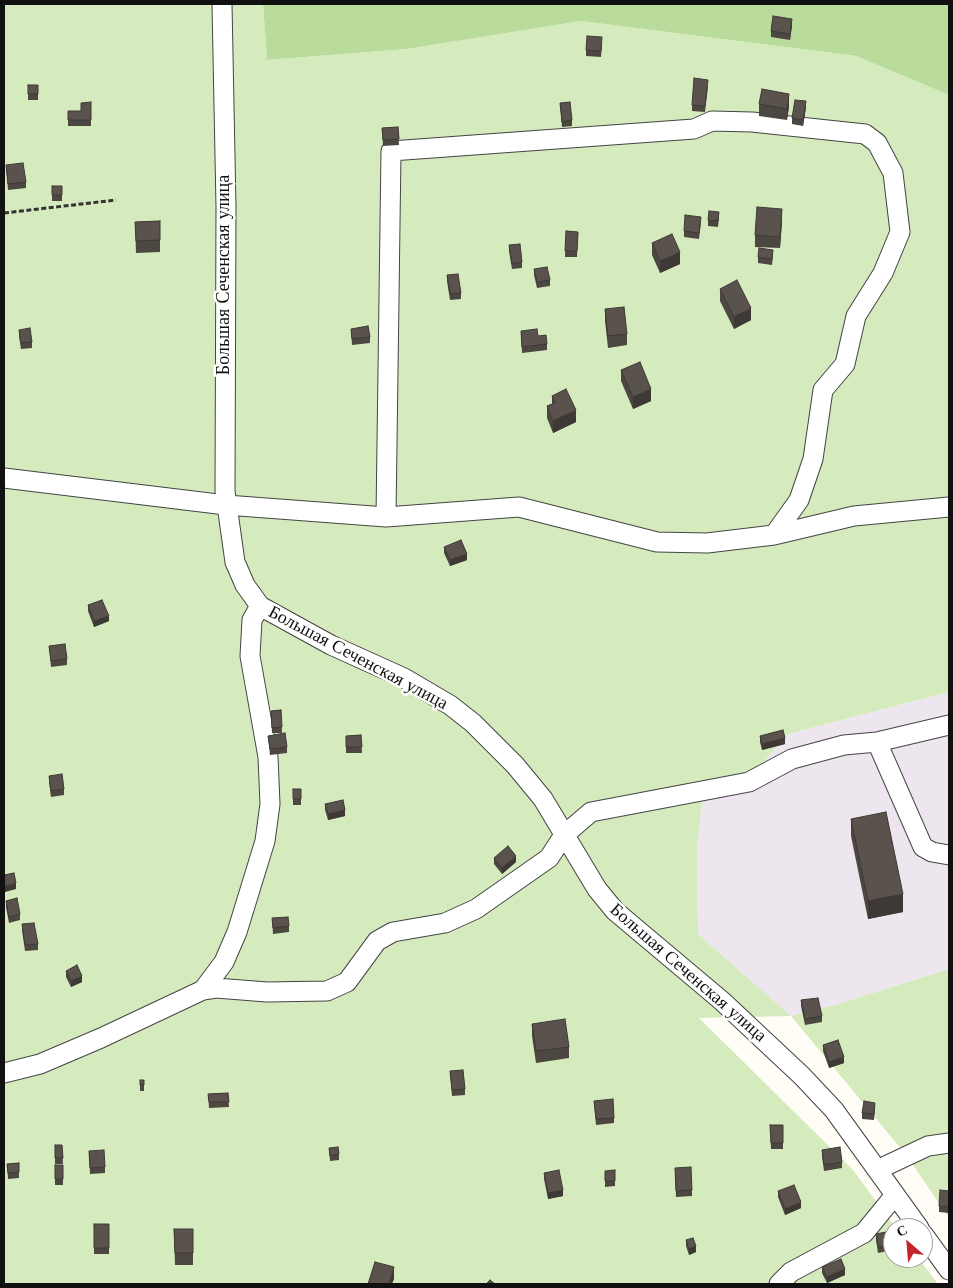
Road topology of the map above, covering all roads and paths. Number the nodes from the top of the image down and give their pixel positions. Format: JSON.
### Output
{"nodes":[{"id":1,"x":222,"y":4,"type":"edge"},
{"id":2,"x":116,"y":200,"type":"dead end"},
{"id":3,"x":4,"y":213,"type":"edge"},
{"id":4,"x":4,"y":478,"type":"edge"},
{"id":5,"x":226,"y":506,"type":"junction"},
{"id":6,"x":949,"y":508,"type":"edge"},
{"id":7,"x":386,"y":517,"type":"junction"},
{"id":8,"x":774,"y":535,"type":"junction"},
{"id":9,"x":260,"y":606,"type":"junction"},
{"id":10,"x":949,"y":725,"type":"edge"},
{"id":11,"x":878,"y":742,"type":"junction"},
{"id":12,"x":564,"y":835,"type":"junction"},
{"id":13,"x":949,"y":855,"type":"edge"},
{"id":14,"x":203,"y":990,"type":"junction"},
{"id":15,"x":4,"y":1073,"type":"edge"},
{"id":16,"x":949,"y":1143,"type":"edge"},
{"id":17,"x":877,"y":1170,"type":"junction"},
{"id":18,"x":895,"y":1196,"type":"junction"},
{"id":19,"x":912,"y":1218,"type":"edge"},
{"id":20,"x":933,"y":1248,"type":"edge"},
{"id":21,"x":949,"y":1270,"type":"edge"},
{"id":22,"x":779,"y":1284,"type":"edge"}],
"edges":[{"from":1,"to":5,"type":"street","name":"Большая Сеченская улица"},
{"from":2,"to":3,"type":"path"},
{"from":4,"to":5,"type":"street"},
{"from":5,"to":7,"type":"street"},
{"from":5,"to":9,"type":"street","name":"Большая Сеченская улица"},
{"from":6,"to":8,"type":"street"},
{"from":7,"to":8,"type":"street"},
{"from":7,"to":8,"type":"street"},
{"from":9,"to":12,"type":"street","name":"Большая Сеченская улица"},
{"from":9,"to":14,"type":"street"},
{"from":10,"to":11,"type":"street"},
{"from":11,"to":12,"type":"street"},
{"from":11,"to":13,"type":"street"},
{"from":12,"to":14,"type":"street"},
{"from":12,"to":17,"type":"street","name":"Большая Сеченская улица"},
{"from":14,"to":15,"type":"street"},
{"from":16,"to":17,"type":"street"},
{"from":17,"to":18,"type":"street","name":"Большая Сеченская улица"},
{"from":18,"to":19,"type":"street","name":"Большая Сеченская улица"},
{"from":18,"to":22,"type":"street"},
{"from":20,"to":21,"type":"street"}]}
